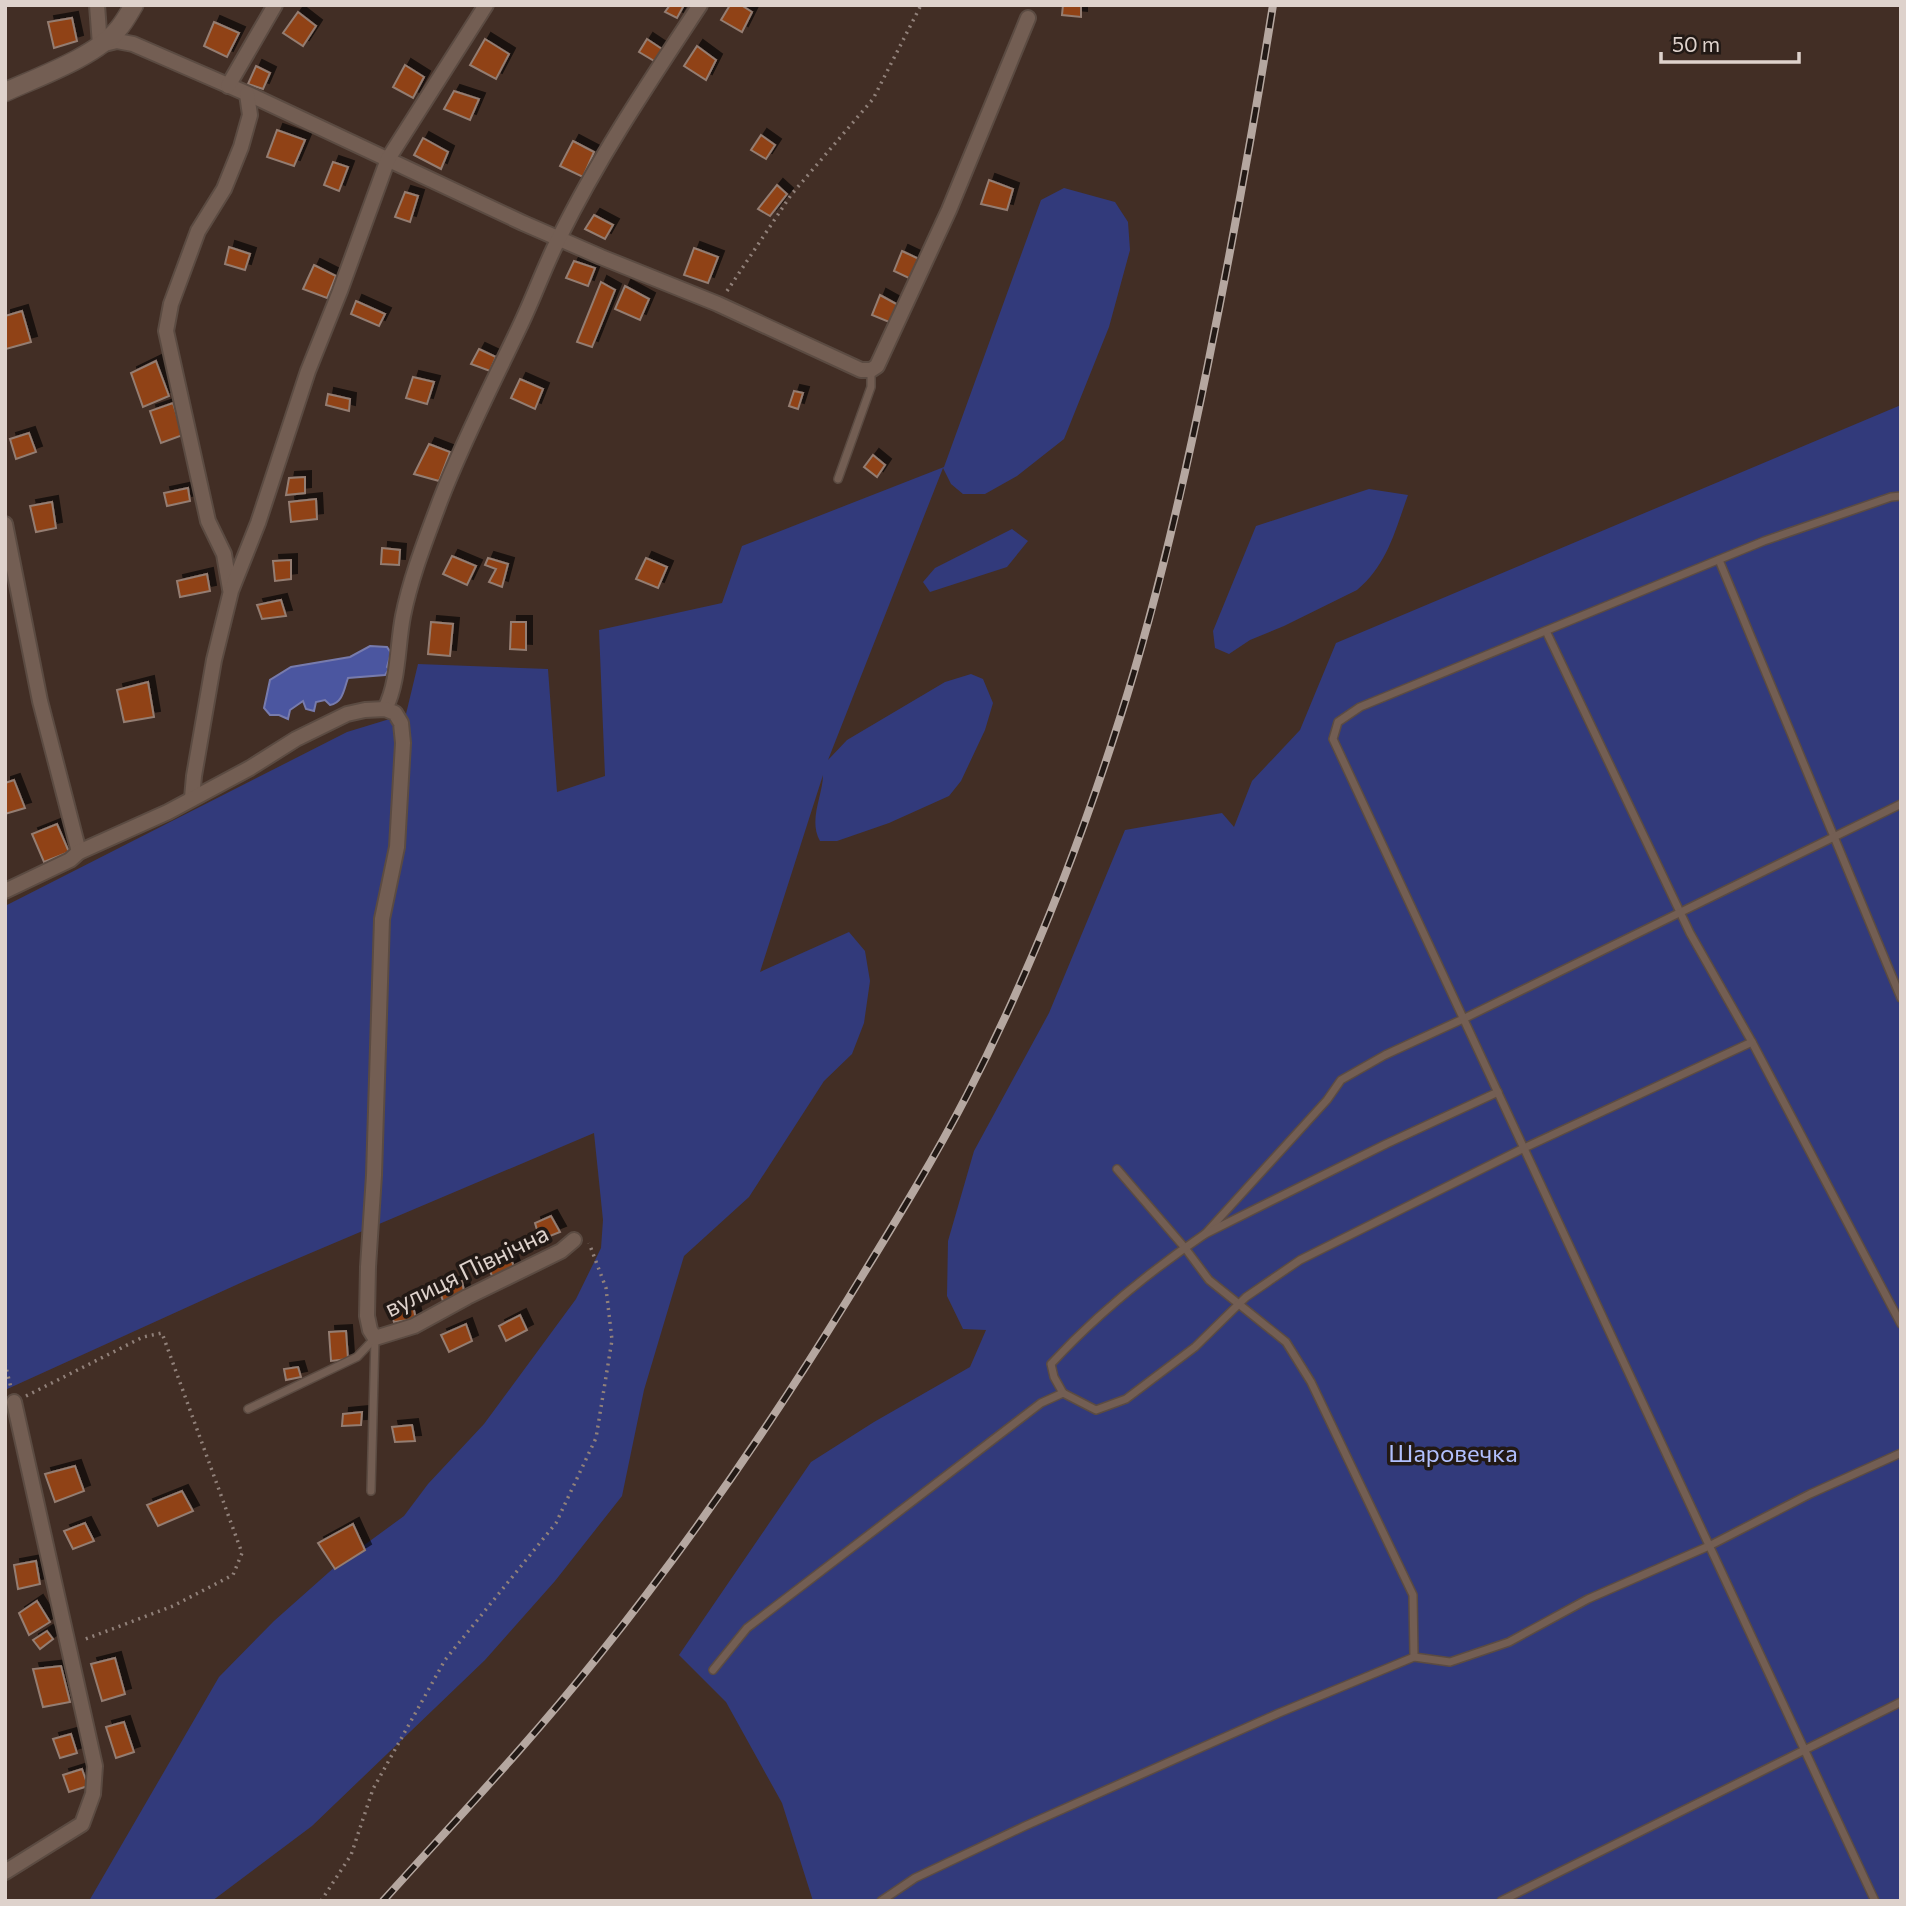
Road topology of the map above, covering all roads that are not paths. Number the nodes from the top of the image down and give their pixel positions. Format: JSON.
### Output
{"nodes":[{"id":1,"x":97,"y":5,"type":"edge"},
{"id":2,"x":134,"y":5,"type":"edge"},
{"id":3,"x":275,"y":5,"type":"edge"},
{"id":4,"x":486,"y":5,"type":"edge"},
{"id":5,"x":700,"y":5,"type":"edge"},
{"id":6,"x":1028,"y":18,"type":"dead end"},
{"id":7,"x":100,"y":45,"type":"junction"},
{"id":8,"x":228,"y":86,"type":"junction"},
{"id":9,"x":5,"y":92,"type":"edge"},
{"id":10,"x":247,"y":94,"type":"junction"},
{"id":11,"x":388,"y":159,"type":"junction"},
{"id":12,"x":558,"y":238,"type":"junction"},
{"id":13,"x":871,"y":370,"type":"junction"},
{"id":14,"x":838,"y":478,"type":"dead end"},
{"id":15,"x":1901,"y":495,"type":"edge"},
{"id":16,"x":5,"y":524,"type":"edge"},
{"id":17,"x":1719,"y":560,"type":"junction"},
{"id":18,"x":231,"y":591,"type":"junction"},
{"id":19,"x":1546,"y":631,"type":"junction"},
{"id":20,"x":385,"y":709,"type":"junction"},
{"id":21,"x":192,"y":798,"type":"junction"},
{"id":22,"x":1901,"y":804,"type":"edge"},
{"id":23,"x":1834,"y":838,"type":"junction"},
{"id":24,"x":79,"y":852,"type":"junction"},
{"id":25,"x":5,"y":891,"type":"edge"},
{"id":26,"x":1681,"y":912,"type":"junction"},
{"id":27,"x":1901,"y":998,"type":"edge"},
{"id":28,"x":1463,"y":1019,"type":"junction"},
{"id":29,"x":1752,"y":1042,"type":"junction"},
{"id":30,"x":1497,"y":1092,"type":"junction"},
{"id":31,"x":1524,"y":1148,"type":"junction"},
{"id":32,"x":1117,"y":1169,"type":"dead end"},
{"id":33,"x":1205,"y":1234,"type":"junction"},
{"id":34,"x":574,"y":1240,"type":"road end"},
{"id":35,"x":1185,"y":1248,"type":"junction"},
{"id":36,"x":1238,"y":1305,"type":"junction"},
{"id":37,"x":1901,"y":1324,"type":"edge"},
{"id":38,"x":375,"y":1338,"type":"junction"},
{"id":39,"x":1063,"y":1393,"type":"junction"},
{"id":40,"x":14,"y":1402,"type":"road end"},
{"id":41,"x":248,"y":1409,"type":"dead end"},
{"id":42,"x":1901,"y":1453,"type":"edge"},
{"id":43,"x":371,"y":1491,"type":"dead end"},
{"id":44,"x":1709,"y":1546,"type":"junction"},
{"id":45,"x":1414,"y":1657,"type":"junction"},
{"id":46,"x":713,"y":1670,"type":"dead end"},
{"id":47,"x":1901,"y":1702,"type":"edge"},
{"id":48,"x":1804,"y":1750,"type":"junction"},
{"id":49,"x":5,"y":1872,"type":"edge"},
{"id":50,"x":881,"y":1901,"type":"edge"},
{"id":51,"x":1501,"y":1901,"type":"edge"},
{"id":52,"x":1875,"y":1901,"type":"edge"}],
"edges":[{"from":1,"to":7,"type":"street"},
{"from":2,"to":7,"type":"street"},
{"from":3,"to":8,"type":"street"},
{"from":4,"to":11,"type":"street"},
{"from":5,"to":12,"type":"street"},
{"from":6,"to":13,"type":"street"},
{"from":7,"to":8,"type":"street"},
{"from":7,"to":9,"type":"street"},
{"from":8,"to":10,"type":"street"},
{"from":10,"to":11,"type":"street"},
{"from":10,"to":18,"type":"street"},
{"from":11,"to":12,"type":"street"},
{"from":11,"to":18,"type":"street"},
{"from":12,"to":13,"type":"street"},
{"from":12,"to":20,"type":"street"},
{"from":13,"to":14,"type":"lane"},
{"from":15,"to":17,"type":"lane"},
{"from":16,"to":24,"type":"street"},
{"from":17,"to":19,"type":"lane"},
{"from":17,"to":23,"type":"lane"},
{"from":18,"to":21,"type":"street"},
{"from":19,"to":26,"type":"lane"},
{"from":19,"to":28,"type":"lane"},
{"from":20,"to":21,"type":"street"},
{"from":20,"to":38,"type":"street","name":"вулиця Північна"},
{"from":21,"to":24,"type":"street"},
{"from":22,"to":23,"type":"lane"},
{"from":23,"to":26,"type":"lane"},
{"from":23,"to":27,"type":"lane"},
{"from":24,"to":25,"type":"street"},
{"from":26,"to":28,"type":"lane"},
{"from":26,"to":29,"type":"lane"},
{"from":28,"to":30,"type":"lane"},
{"from":28,"to":33,"type":"lane"},
{"from":29,"to":31,"type":"lane"},
{"from":29,"to":37,"type":"lane"},
{"from":30,"to":31,"type":"lane"},
{"from":30,"to":33,"type":"lane"},
{"from":31,"to":36,"type":"lane"},
{"from":31,"to":44,"type":"lane"},
{"from":32,"to":35,"type":"lane"},
{"from":33,"to":35,"type":"lane"},
{"from":34,"to":38,"type":"street","name":"вулиця Північна"},
{"from":35,"to":36,"type":"lane"},
{"from":35,"to":39,"type":"lane"},
{"from":36,"to":39,"type":"lane"},
{"from":36,"to":45,"type":"lane"},
{"from":38,"to":41,"type":"lane"},
{"from":38,"to":43,"type":"lane"},
{"from":39,"to":46,"type":"lane"},
{"from":40,"to":49,"type":"street"},
{"from":42,"to":44,"type":"lane"},
{"from":44,"to":45,"type":"lane"},
{"from":44,"to":48,"type":"lane"},
{"from":45,"to":50,"type":"lane"},
{"from":47,"to":48,"type":"lane"},
{"from":48,"to":51,"type":"lane"},
{"from":48,"to":52,"type":"lane"}]}
